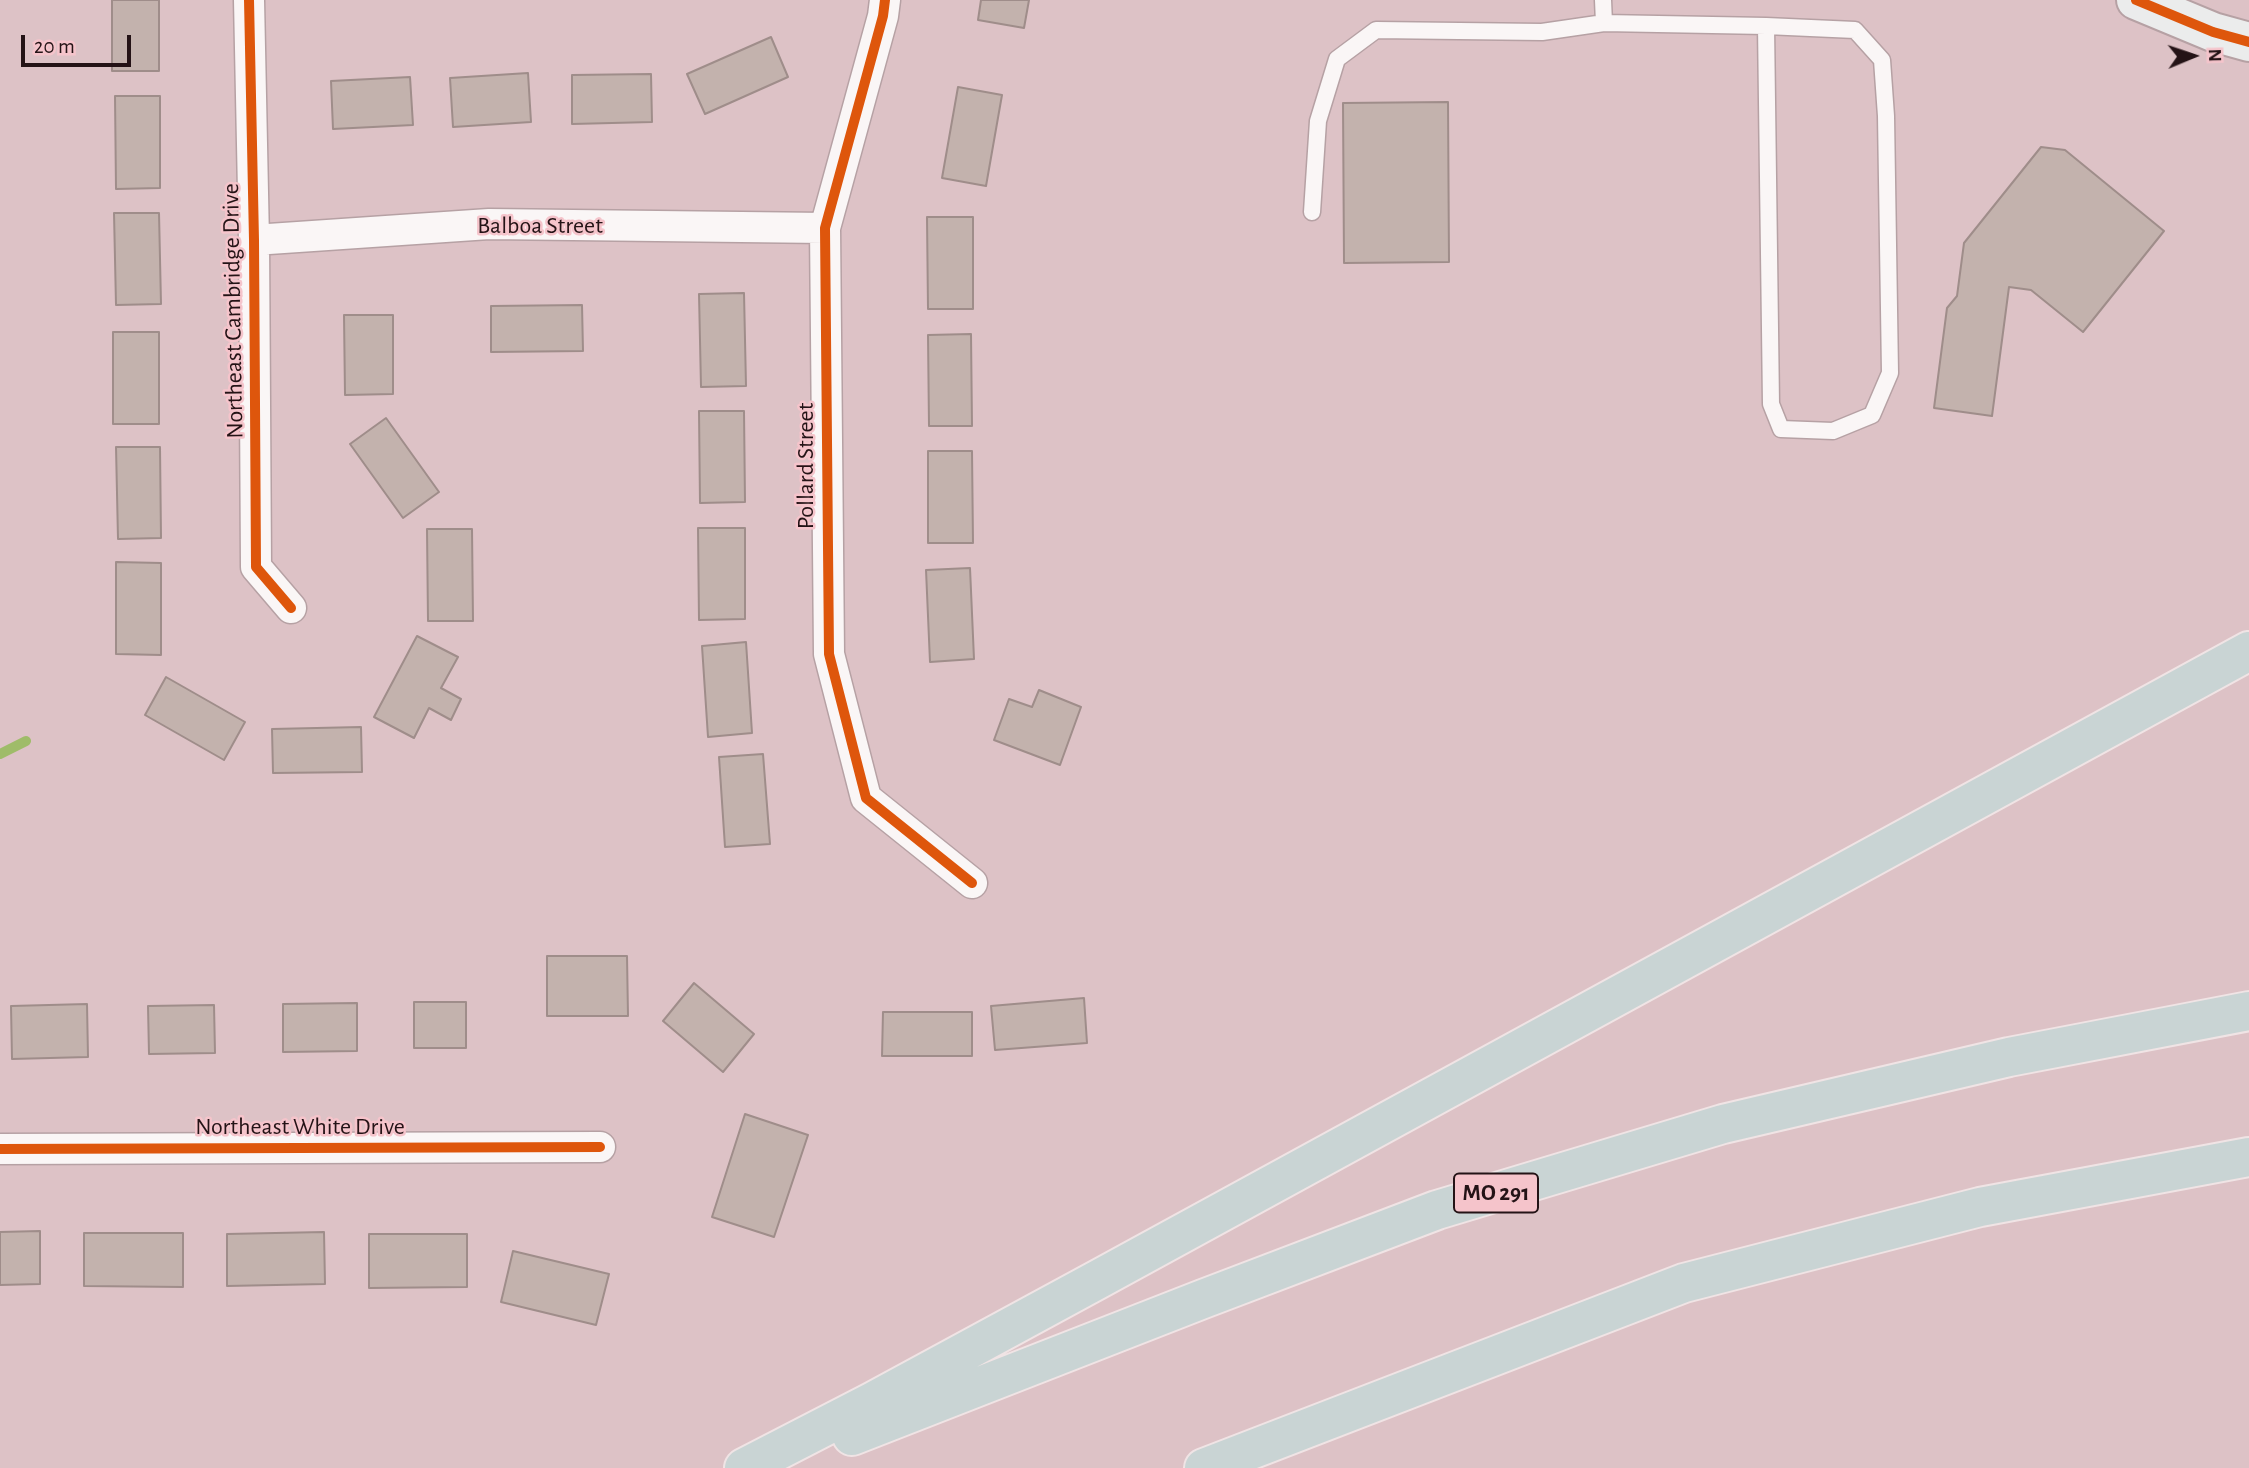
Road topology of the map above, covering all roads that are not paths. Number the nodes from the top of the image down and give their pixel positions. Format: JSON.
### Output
{"nodes":[{"id":1,"x":249,"y":0,"type":"edge"},
{"id":2,"x":885,"y":0,"type":"edge"},
{"id":3,"x":1603,"y":0,"type":"edge"},
{"id":4,"x":2136,"y":0,"type":"edge"},
{"id":5,"x":1604,"y":23,"type":"junction"},
{"id":6,"x":1766,"y":26,"type":"junction"},
{"id":7,"x":2249,"y":42,"type":"edge"},
{"id":8,"x":1312,"y":212,"type":"dead end"},
{"id":9,"x":825,"y":228,"type":"junction"},
{"id":10,"x":254,"y":240,"type":"junction"},
{"id":11,"x":291,"y":608,"type":"dead end"},
{"id":12,"x":2249,"y":651,"type":"edge"},
{"id":13,"x":972,"y":883,"type":"dead end"},
{"id":14,"x":2249,"y":1011,"type":"edge"},
{"id":15,"x":600,"y":1147,"type":"dead end"},
{"id":16,"x":0,"y":1149,"type":"edge"},
{"id":17,"x":2249,"y":1157,"type":"edge"},
{"id":18,"x":744,"y":1468,"type":"edge"},
{"id":19,"x":771,"y":1468,"type":"edge"},
{"id":20,"x":1204,"y":1468,"type":"edge"}],
"edges":[{"from":1,"to":10,"type":"street","name":"Northeast Cambridge Drive"},
{"from":2,"to":9,"type":"street","name":"Pollard Street"},
{"from":3,"to":5,"type":"lane"},
{"from":4,"to":7,"type":"street"},
{"from":5,"to":6,"type":"lane"},
{"from":5,"to":8,"type":"lane"},
{"from":6,"to":6,"type":"lane"},
{"from":9,"to":10,"type":"street","name":"Balboa Street"},
{"from":9,"to":13,"type":"street","name":"Pollard Street"},
{"from":10,"to":11,"type":"street","name":"Northeast Cambridge Drive"},
{"from":12,"to":18,"type":"highway"},
{"from":14,"to":19,"type":"highway","number":"MO 291"},
{"from":15,"to":16,"type":"street","name":"Northeast White Drive"},
{"from":17,"to":20,"type":"highway"}]}
